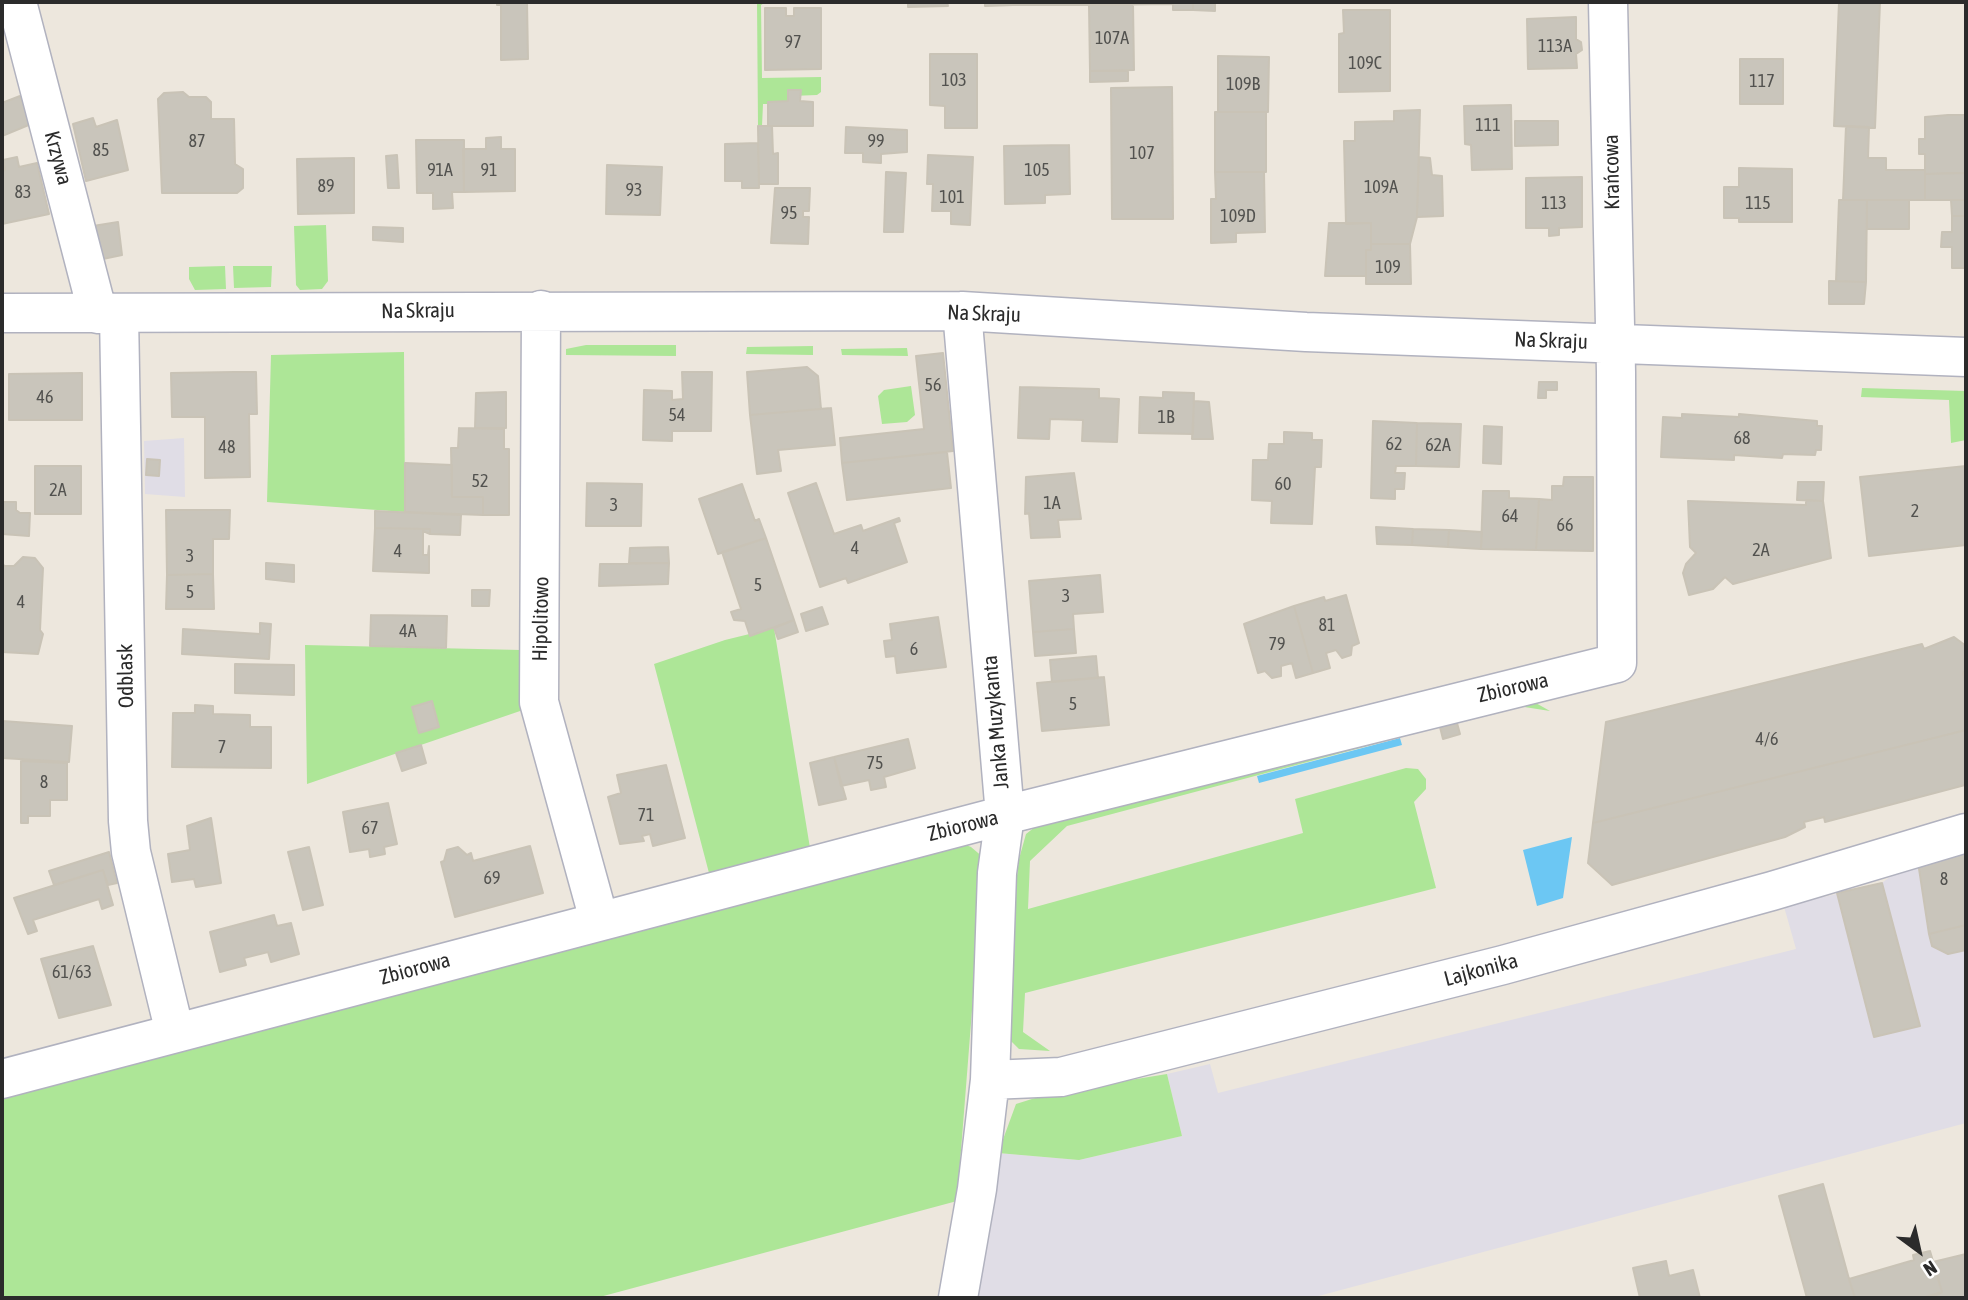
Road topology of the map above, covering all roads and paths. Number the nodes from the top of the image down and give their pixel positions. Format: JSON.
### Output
{"nodes":[{"id":1,"x":17,"y":2,"type":"edge"},
{"id":2,"x":1608,"y":2,"type":"edge"},
{"id":3,"x":541,"y":310,"type":"junction"},
{"id":4,"x":962,"y":312,"type":"junction"},
{"id":5,"x":2,"y":313,"type":"edge"},
{"id":6,"x":108,"y":314,"type":"junction"},
{"id":7,"x":1616,"y":343,"type":"junction"},
{"id":8,"x":1966,"y":357,"type":"edge"},
{"id":9,"x":1004,"y":815,"type":"junction"},
{"id":10,"x":1966,"y":833,"type":"edge"},
{"id":11,"x":599,"y":920,"type":"junction"},
{"id":12,"x":175,"y":1033,"type":"junction"},
{"id":13,"x":2,"y":1079,"type":"edge"},
{"id":14,"x":990,"y":1080,"type":"junction"},
{"id":15,"x":958,"y":1298,"type":"edge"}],
"edges":[{"from":1,"to":6,"type":"street","name":"Krzywa"},
{"from":2,"to":7,"type":"street","name":"Krańcowa"},
{"from":3,"to":4,"type":"street","name":"Na Skraju"},
{"from":3,"to":6,"type":"street","name":"Na Skraju"},
{"from":3,"to":11,"type":"street","name":"Hipolitowo"},
{"from":4,"to":7,"type":"street","name":"Na Skraju"},
{"from":4,"to":9,"type":"street","name":"Janka Muzykanta"},
{"from":5,"to":6,"type":"street","name":"Na Skraju"},
{"from":6,"to":12,"type":"street","name":"Odblask"},
{"from":7,"to":8,"type":"street","name":"Na Skraju"},
{"from":7,"to":9,"type":"street","name":"Zbiorowa"},
{"from":9,"to":11,"type":"street","name":"Zbiorowa"},
{"from":9,"to":14,"type":"street","name":"Janka Muzykanta"},
{"from":10,"to":14,"type":"street","name":"Lajkonika"},
{"from":11,"to":12,"type":"street","name":"Zbiorowa"},
{"from":12,"to":13,"type":"street","name":"Zbiorowa"},
{"from":14,"to":15,"type":"street","name":"Janka Muzykanta"}]}
